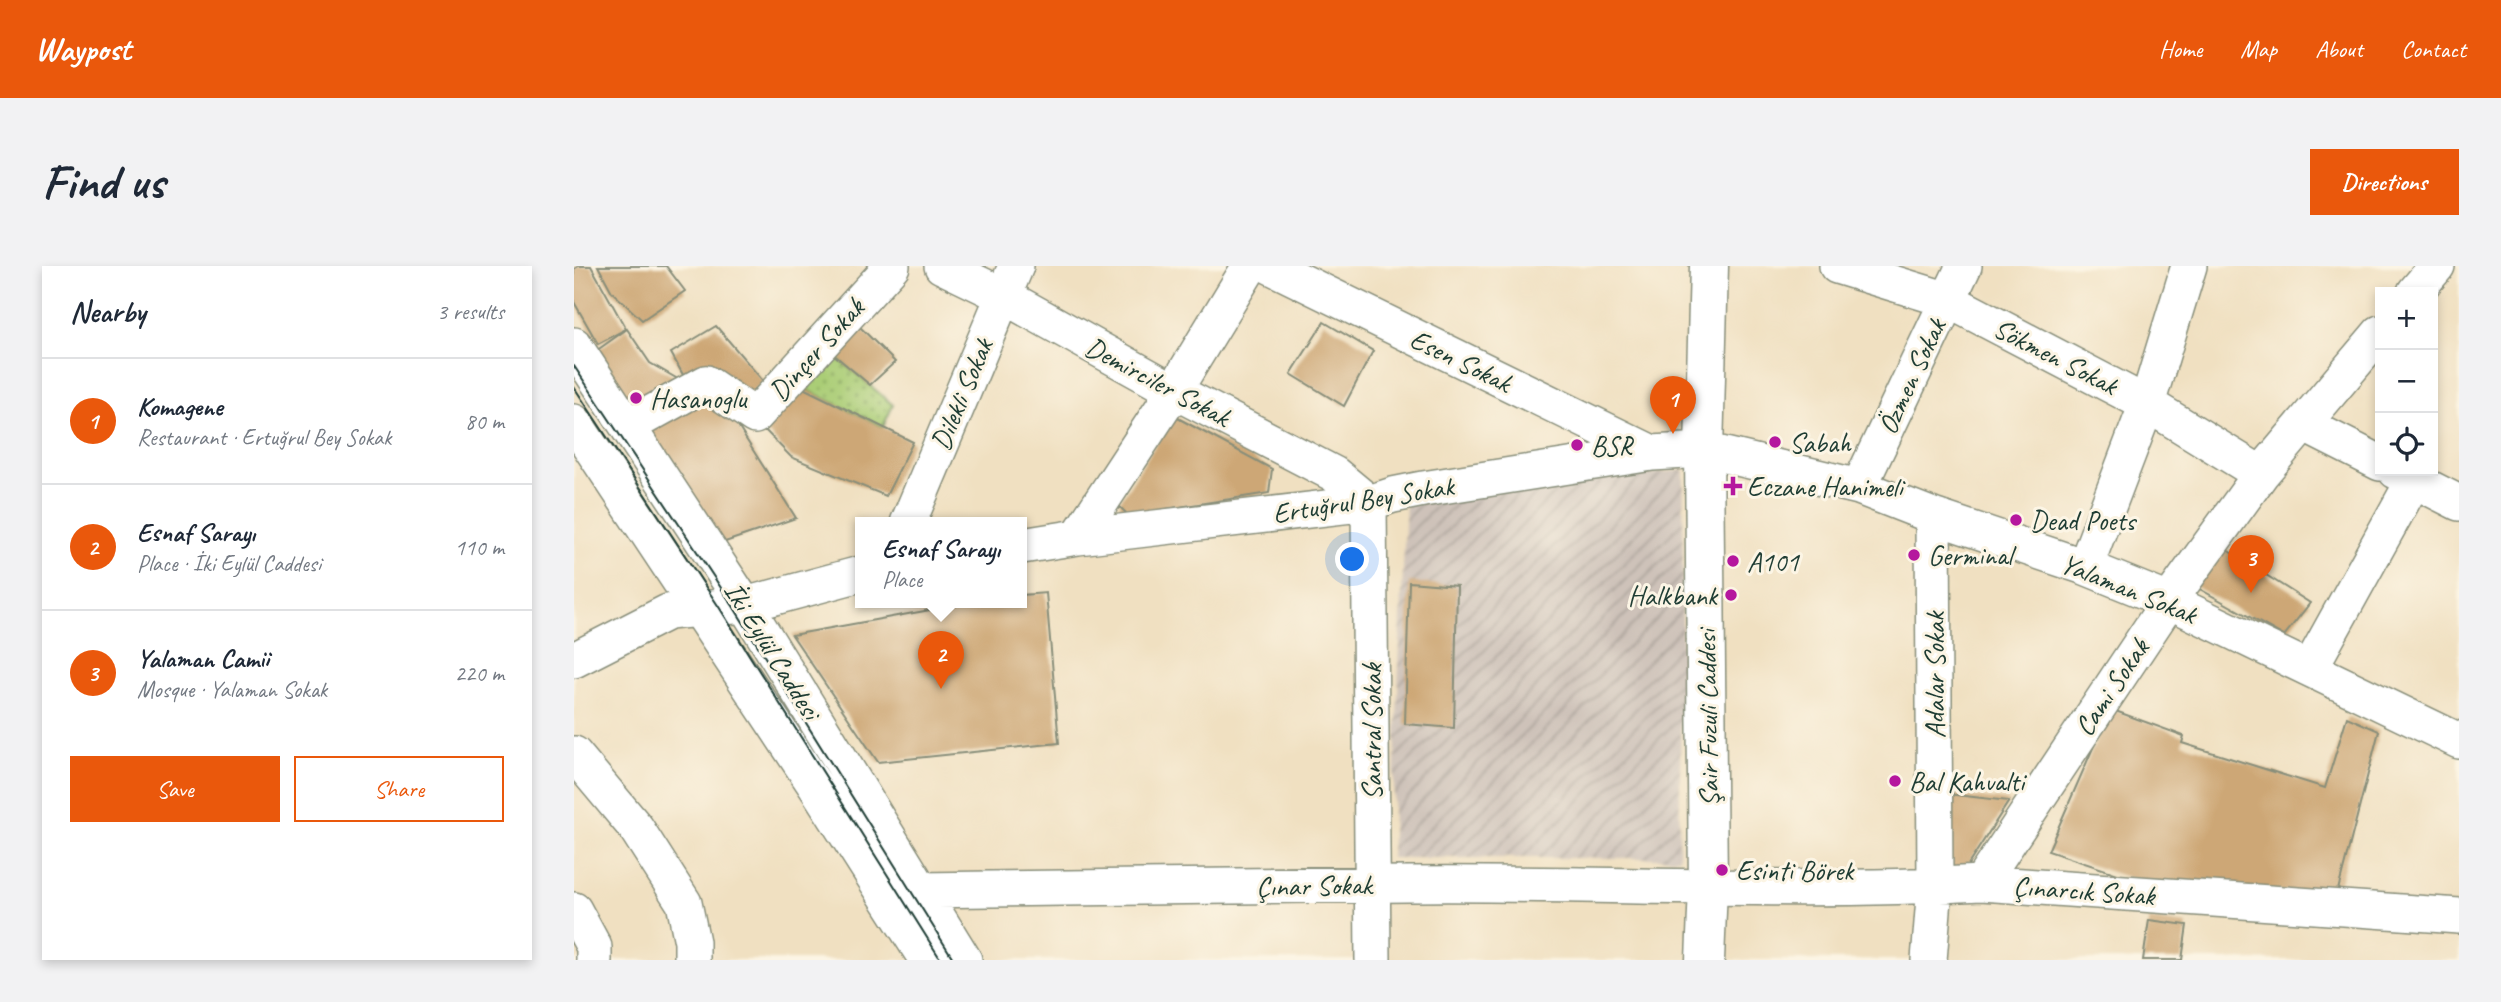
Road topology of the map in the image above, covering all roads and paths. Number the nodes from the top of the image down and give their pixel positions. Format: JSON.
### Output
{"nodes":[{"id":1,"x":892,"y":266,"type":"edge"},
{"id":2,"x":942,"y":266,"type":"edge"},
{"id":3,"x":1250,"y":266,"type":"edge"},
{"id":4,"x":1270,"y":266,"type":"edge"},
{"id":5,"x":1709,"y":266,"type":"edge"},
{"id":6,"x":1837,"y":266,"type":"edge"},
{"id":7,"x":1964,"y":266,"type":"edge"},
{"id":8,"x":2189,"y":266,"type":"edge"},
{"id":9,"x":2437,"y":266,"type":"edge"},
{"id":10,"x":1009,"y":281,"type":"edge"},
{"id":11,"x":2419,"y":287,"type":"edge"},
{"id":12,"x":1948,"y":300,"type":"junction"},
{"id":13,"x":2375,"y":339,"type":"edge"},
{"id":14,"x":574,"y":345,"type":"edge"},
{"id":15,"x":1174,"y":391,"type":"junction"},
{"id":16,"x":2147,"y":404,"type":"junction"},
{"id":17,"x":574,"y":422,"type":"edge"},
{"id":18,"x":2304,"y":424,"type":"junction"},
{"id":19,"x":628,"y":426,"type":"junction"},
{"id":20,"x":1704,"y":450,"type":"junction"},
{"id":21,"x":1653,"y":453,"type":"junction"},
{"id":22,"x":2375,"y":460,"type":"edge"},
{"id":23,"x":588,"y":469,"type":"edge"},
{"id":24,"x":2261,"y":474,"type":"junction"},
{"id":25,"x":2405,"y":476,"type":"edge"},
{"id":26,"x":2407,"y":476,"type":"edge"},
{"id":27,"x":1859,"y":487,"type":"junction"},
{"id":28,"x":1369,"y":503,"type":"junction"},
{"id":29,"x":2459,"y":503,"type":"edge"},
{"id":30,"x":1933,"y":516,"type":"junction"},
{"id":31,"x":911,"y":517,"type":"edge"},
{"id":32,"x":1078,"y":537,"type":"junction"},
{"id":33,"x":1027,"y":545,"type":"edge"},
{"id":34,"x":2085,"y":567,"type":"junction"},
{"id":35,"x":855,"y":575,"type":"edge"},
{"id":36,"x":2169,"y":601,"type":"junction"},
{"id":37,"x":745,"y":605,"type":"junction"},
{"id":38,"x":697,"y":609,"type":"junction"},
{"id":39,"x":574,"y":660,"type":"edge"},
{"id":40,"x":2310,"y":668,"type":"junction"},
{"id":41,"x":2459,"y":741,"type":"edge"},
{"id":42,"x":574,"y":754,"type":"edge"},
{"id":43,"x":1981,"y":883,"type":"junction"},
{"id":44,"x":1372,"y":885,"type":"junction"},
{"id":45,"x":1934,"y":886,"type":"junction"},
{"id":46,"x":1708,"y":887,"type":"junction"},
{"id":47,"x":920,"y":890,"type":"junction"},
{"id":48,"x":574,"y":910,"type":"edge"},
{"id":49,"x":2459,"y":916,"type":"edge"},
{"id":50,"x":594,"y":960,"type":"edge"},
{"id":51,"x":692,"y":960,"type":"edge"},
{"id":52,"x":927,"y":960,"type":"edge"},
{"id":53,"x":964,"y":960,"type":"edge"},
{"id":54,"x":1373,"y":960,"type":"edge"},
{"id":55,"x":1705,"y":960,"type":"edge"},
{"id":56,"x":1929,"y":960,"type":"edge"}],
"edges":[{"from":1,"to":19,"type":"street","name":"Dinçer Sokak"},
{"from":2,"to":10,"type":"street","name":"Demirciler Sokak"},
{"from":3,"to":15,"type":"street"},
{"from":4,"to":21,"type":"street","name":"Esen Sokak"},
{"from":5,"to":20,"type":"main road","name":"Şair Fuzuli Caddesi"},
{"from":6,"to":12,"type":"street","name":"Sökmen Sokak"},
{"from":7,"to":12,"type":"street","name":"Özmen Sokak"},
{"from":8,"to":16,"type":"street"},
{"from":9,"to":11,"type":"street"},
{"from":10,"to":15,"type":"street","name":"Demirciler Sokak"},
{"from":10,"to":31,"type":"street","name":"Dilekli Sokak"},
{"from":12,"to":16,"type":"street","name":"Sökmen Sokak"},
{"from":12,"to":27,"type":"street","name":"Özmen Sokak"},
{"from":13,"to":18,"type":"street","name":"Cami Sokak"},
{"from":14,"to":19,"type":"street","name":"İki Eylül Caddesi"},
{"from":15,"to":28,"type":"street","name":"Demirciler Sokak"},
{"from":15,"to":32,"type":"street"},
{"from":16,"to":24,"type":"street","name":"Sökmen Sokak"},
{"from":16,"to":34,"type":"street"},
{"from":17,"to":23,"type":"street","name":"İki Eylül Caddesi"},
{"from":18,"to":22,"type":"street"},
{"from":18,"to":24,"type":"street","name":"Cami Sokak"},
{"from":19,"to":37,"type":"street","name":"İki Eylül Caddesi"},
{"from":20,"to":21,"type":"street","name":"Ertuğrul Bey Sokak"},
{"from":20,"to":27,"type":"street","name":"Yalaman Sokak"},
{"from":20,"to":46,"type":"main road","name":"Şair Fuzuli Caddesi"},
{"from":21,"to":28,"type":"street","name":"Ertuğrul Bey Sokak"},
{"from":23,"to":38,"type":"street","name":"İki Eylül Caddesi"},
{"from":24,"to":36,"type":"street","name":"Cami Sokak"},
{"from":25,"to":40,"type":"street"},
{"from":26,"to":29,"type":"street"},
{"from":27,"to":30,"type":"street","name":"Yalaman Sokak"},
{"from":28,"to":32,"type":"street","name":"Ertuğrul Bey Sokak"},
{"from":28,"to":44,"type":"street","name":"Santral Sokak"},
{"from":30,"to":34,"type":"street","name":"Yalaman Sokak"},
{"from":30,"to":45,"type":"street","name":"Adalar Sokak"},
{"from":32,"to":33,"type":"street","name":"Ertuğrul Bey Sokak"},
{"from":34,"to":36,"type":"street","name":"Yalaman Sokak"},
{"from":35,"to":37,"type":"street"},
{"from":36,"to":40,"type":"street","name":"Yalaman Sokak"},
{"from":36,"to":43,"type":"street","name":"Cami Sokak"},
{"from":37,"to":38,"type":"street"},
{"from":37,"to":47,"type":"street","name":"İki Eylül Caddesi"},
{"from":38,"to":39,"type":"street"},
{"from":38,"to":52,"type":"street","name":"İki Eylül Caddesi"},
{"from":40,"to":41,"type":"street","name":"Yalaman Sokak"},
{"from":42,"to":51,"type":"street"},
{"from":43,"to":45,"type":"street","name":"Çınarcık Sokak"},
{"from":43,"to":49,"type":"street","name":"Çınarcık Sokak"},
{"from":44,"to":46,"type":"street","name":"Çınar Sokak"},
{"from":44,"to":47,"type":"street","name":"Çınar Sokak"},
{"from":44,"to":54,"type":"street","name":"Santral Sokak"},
{"from":45,"to":46,"type":"street","name":"Çınarcık Sokak"},
{"from":45,"to":56,"type":"street","name":"Adalar Sokak"},
{"from":46,"to":55,"type":"main road","name":"Şair Fuzuli Caddesi"},
{"from":47,"to":53,"type":"street","name":"İki Eylül Caddesi"},
{"from":48,"to":50,"type":"street"}]}
